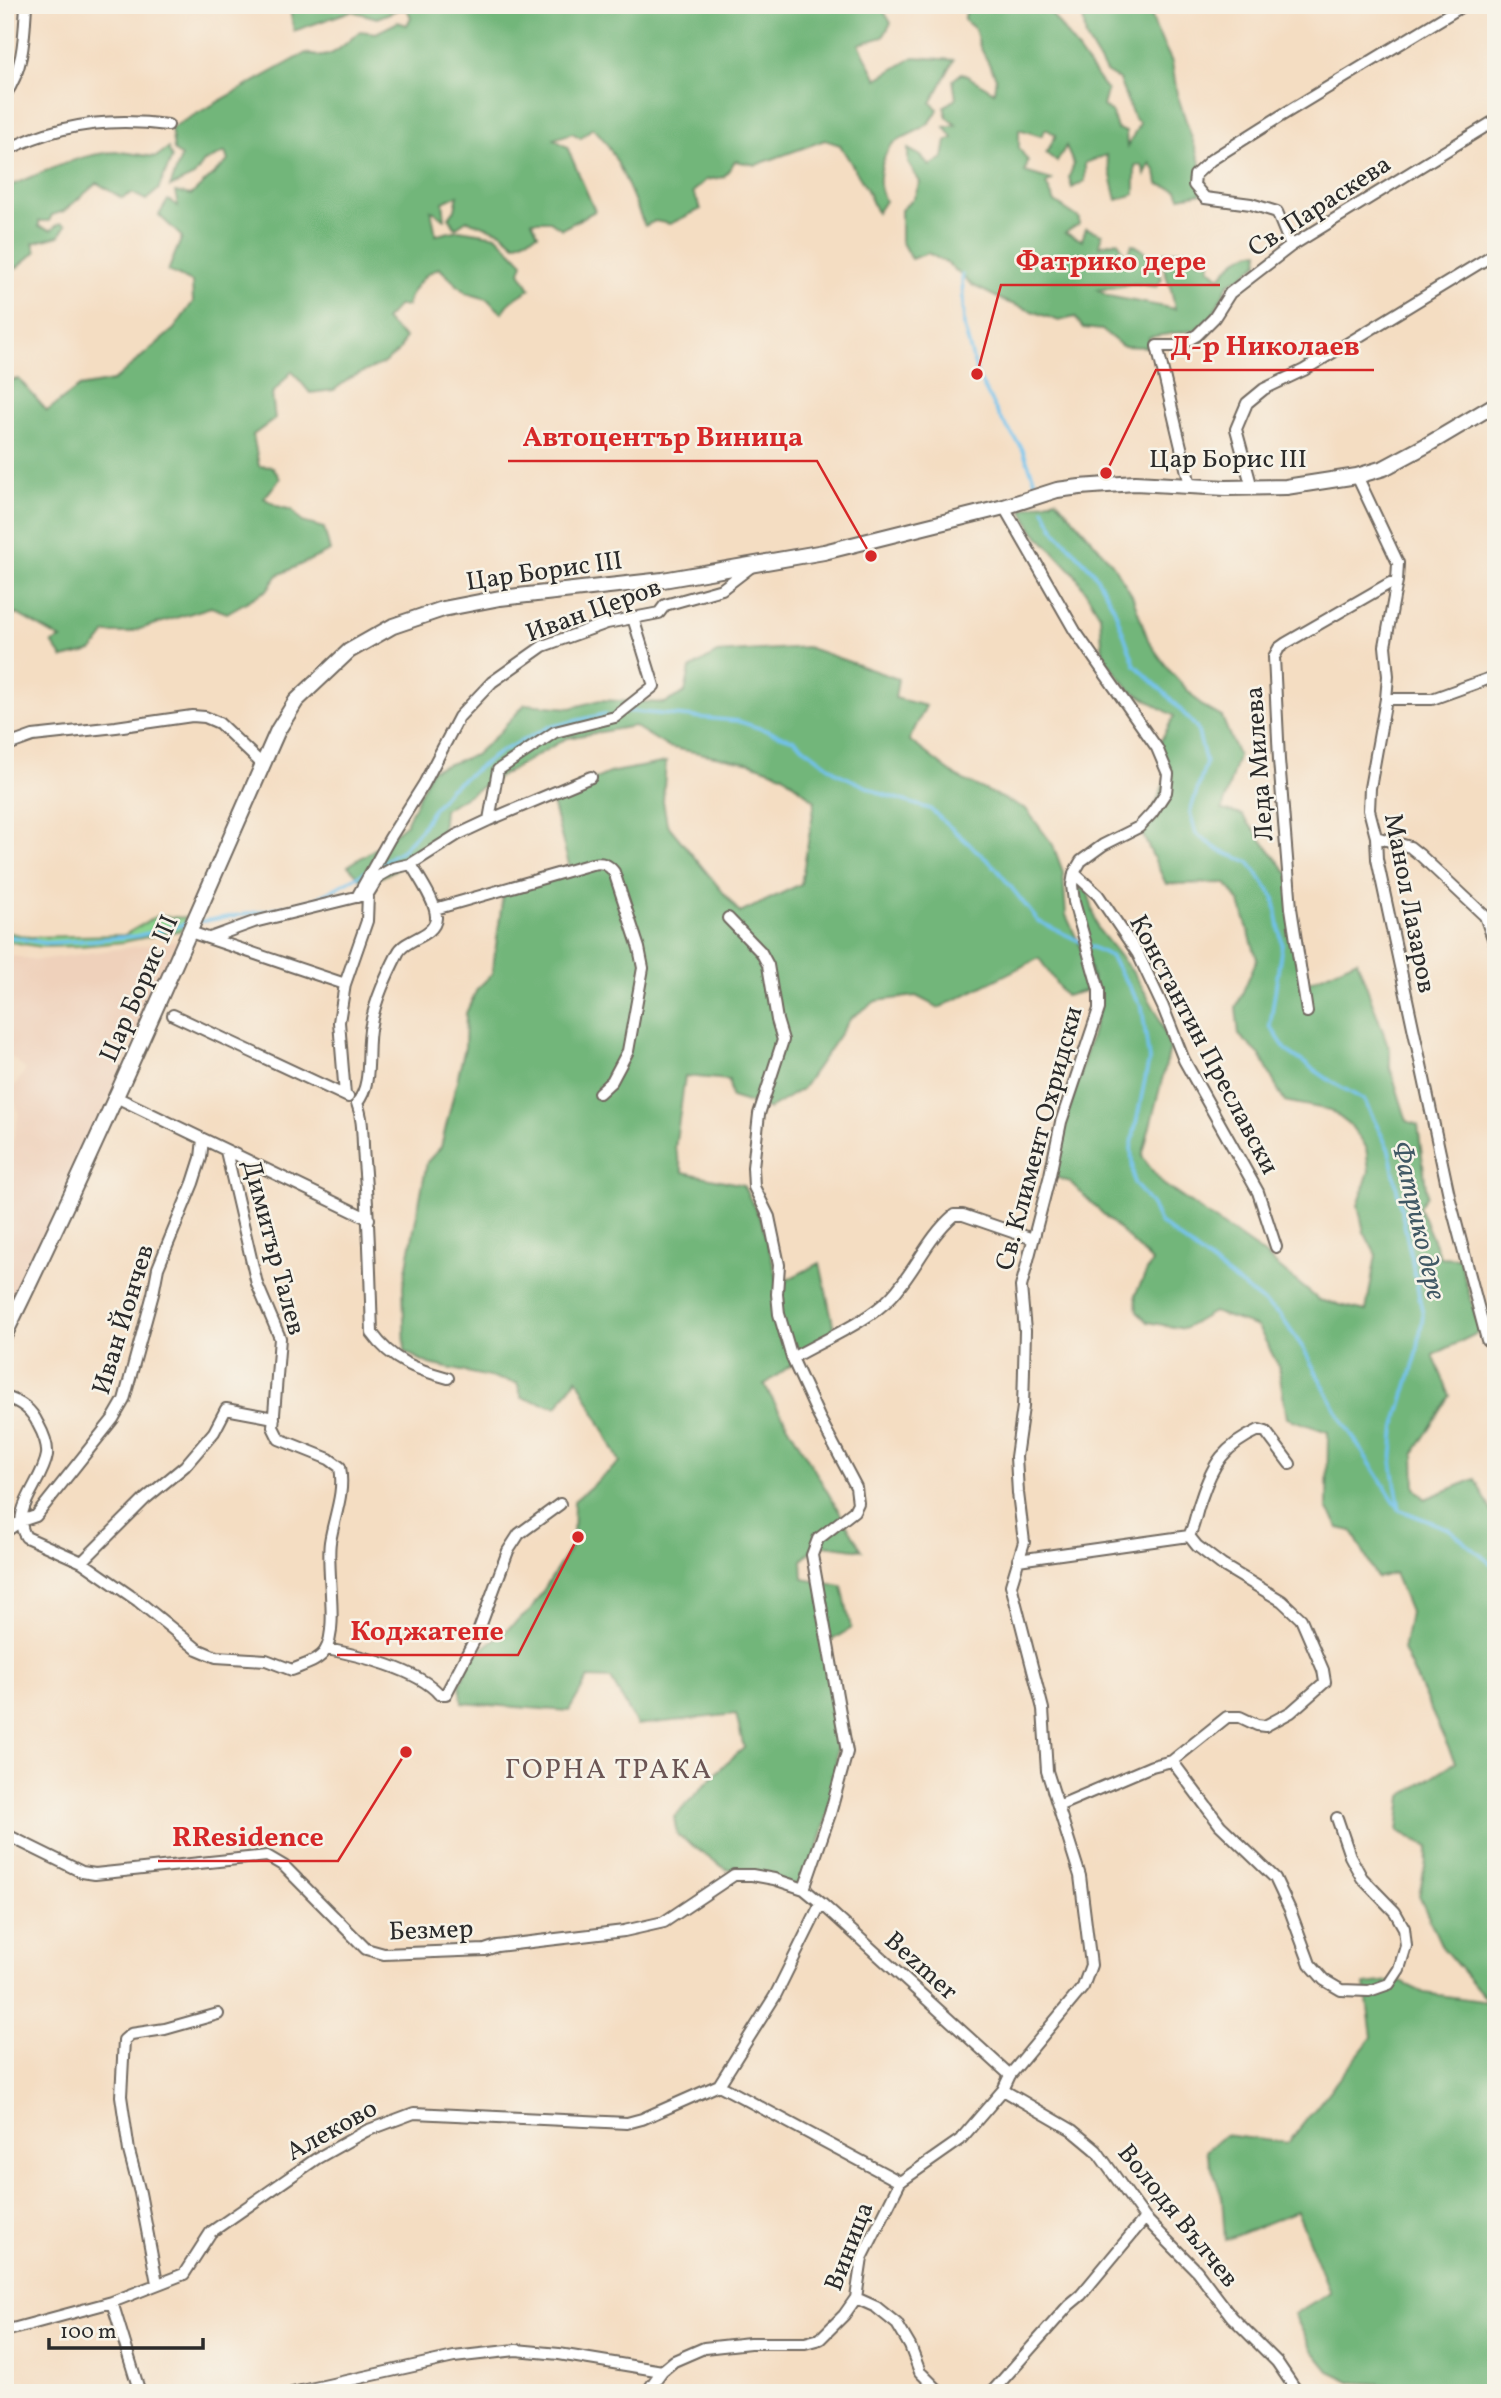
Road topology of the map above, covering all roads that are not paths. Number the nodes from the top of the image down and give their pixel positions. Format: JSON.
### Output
{"nodes":[{"id":1,"x":26,"y":5,"type":"edge"},
{"id":2,"x":1464,"y":5,"type":"edge"},
{"id":3,"x":5,"y":95,"type":"edge"},
{"id":4,"x":1496,"y":120,"type":"edge"},
{"id":5,"x":168,"y":125,"type":"dead end"},
{"id":6,"x":5,"y":151,"type":"edge"},
{"id":7,"x":1291,"y":246,"type":"junction"},
{"id":8,"x":1496,"y":253,"type":"edge"},
{"id":9,"x":1496,"y":404,"type":"edge"},
{"id":10,"x":1357,"y":477,"type":"junction"},
{"id":11,"x":1189,"y":485,"type":"junction"},
{"id":12,"x":1252,"y":488,"type":"junction"},
{"id":13,"x":1004,"y":507,"type":"junction"},
{"id":14,"x":753,"y":565,"type":"junction"},
{"id":15,"x":1397,"y":581,"type":"junction"},
{"id":16,"x":633,"y":618,"type":"junction"},
{"id":17,"x":1496,"y":676,"type":"edge"},
{"id":18,"x":1386,"y":699,"type":"junction"},
{"id":19,"x":5,"y":746,"type":"edge"},
{"id":20,"x":263,"y":765,"type":"junction"},
{"id":21,"x":590,"y":777,"type":"dead end"},
{"id":22,"x":489,"y":820,"type":"junction"},
{"id":23,"x":1376,"y":837,"type":"junction"},
{"id":24,"x":411,"y":864,"type":"junction"},
{"id":25,"x":1074,"y":873,"type":"junction"},
{"id":26,"x":363,"y":896,"type":"junction"},
{"id":27,"x":435,"y":909,"type":"junction"},
{"id":28,"x":728,"y":918,"type":"dead end"},
{"id":29,"x":190,"y":932,"type":"junction"},
{"id":30,"x":210,"y":939,"type":"junction"},
{"id":31,"x":1496,"y":947,"type":"edge"},
{"id":32,"x":345,"y":984,"type":"junction"},
{"id":33,"x":1307,"y":1012,"type":"dead end"},
{"id":34,"x":173,"y":1015,"type":"dead end"},
{"id":35,"x":599,"y":1093,"type":"dead end"},
{"id":36,"x":345,"y":1095,"type":"junction"},
{"id":37,"x":116,"y":1097,"type":"junction"},
{"id":38,"x":357,"y":1103,"type":"junction"},
{"id":39,"x":203,"y":1139,"type":"junction"},
{"id":40,"x":226,"y":1151,"type":"junction"},
{"id":41,"x":369,"y":1219,"type":"junction"},
{"id":42,"x":1033,"y":1239,"type":"junction"},
{"id":43,"x":1276,"y":1247,"type":"dead end"},
{"id":44,"x":5,"y":1334,"type":"edge"},
{"id":45,"x":1487,"y":1340,"type":"dead end"},
{"id":46,"x":792,"y":1358,"type":"junction"},
{"id":47,"x":448,"y":1378,"type":"dead end"},
{"id":48,"x":5,"y":1397,"type":"edge"},
{"id":49,"x":274,"y":1418,"type":"junction"},
{"id":50,"x":1290,"y":1464,"type":"dead end"},
{"id":51,"x":560,"y":1504,"type":"dead end"},
{"id":52,"x":21,"y":1521,"type":"junction"},
{"id":53,"x":5,"y":1532,"type":"edge"},
{"id":54,"x":1189,"y":1536,"type":"junction"},
{"id":55,"x":1018,"y":1560,"type":"junction"},
{"id":56,"x":82,"y":1562,"type":"junction"},
{"id":57,"x":327,"y":1649,"type":"junction"},
{"id":58,"x":1172,"y":1761,"type":"junction"},
{"id":59,"x":1058,"y":1806,"type":"junction"},
{"id":60,"x":1337,"y":1818,"type":"dead end"},
{"id":61,"x":5,"y":1834,"type":"edge"},
{"id":62,"x":804,"y":1889,"type":"junction"},
{"id":63,"x":821,"y":1903,"type":"junction"},
{"id":64,"x":1083,"y":1987,"type":"joint"},
{"id":65,"x":218,"y":2014,"type":"dead end"},
{"id":66,"x":1010,"y":2075,"type":"junction"},
{"id":67,"x":719,"y":2085,"type":"junction"},
{"id":68,"x":1003,"y":2090,"type":"junction"},
{"id":69,"x":900,"y":2182,"type":"junction"},
{"id":70,"x":1145,"y":2218,"type":"junction"},
{"id":71,"x":157,"y":2283,"type":"junction"},
{"id":72,"x":856,"y":2298,"type":"junction"},
{"id":73,"x":112,"y":2302,"type":"junction"},
{"id":74,"x":5,"y":2331,"type":"edge"},
{"id":75,"x":662,"y":2371,"type":"junction"},
{"id":76,"x":140,"y":2393,"type":"edge"},
{"id":77,"x":292,"y":2393,"type":"edge"},
{"id":78,"x":646,"y":2393,"type":"edge"},
{"id":79,"x":941,"y":2393,"type":"edge"},
{"id":80,"x":991,"y":2393,"type":"edge"},
{"id":81,"x":1298,"y":2393,"type":"edge"}],
"edges":[{"from":1,"to":3,"type":"street"},
{"from":2,"to":7,"type":"street"},
{"from":4,"to":7,"type":"street","name":"Св. Параскева"},
{"from":5,"to":6,"type":"street"},
{"from":7,"to":11,"type":"street","name":"Св. Параскева"},
{"from":8,"to":12,"type":"street"},
{"from":9,"to":10,"type":"street","name":"Цар Борис III"},
{"from":10,"to":12,"type":"street","name":"Цар Борис III"},
{"from":10,"to":15,"type":"street","name":"Манол Лазаров"},
{"from":11,"to":12,"type":"street","name":"Цар Борис III"},
{"from":11,"to":13,"type":"street","name":"Цар Борис III"},
{"from":13,"to":14,"type":"street","name":"Цар Борис III"},
{"from":13,"to":25,"type":"street"},
{"from":14,"to":16,"type":"street","name":"Иван Церов"},
{"from":14,"to":20,"type":"street","name":"Цар Борис III"},
{"from":15,"to":18,"type":"street","name":"Манол Лазаров"},
{"from":15,"to":33,"type":"street","name":"Леда Милева"},
{"from":16,"to":22,"type":"street"},
{"from":16,"to":26,"type":"street","name":"Иван Церов"},
{"from":17,"to":18,"type":"street"},
{"from":18,"to":23,"type":"street","name":"Манол Лазаров"},
{"from":19,"to":20,"type":"street"},
{"from":20,"to":29,"type":"street","name":"Цар Борис III"},
{"from":21,"to":22,"type":"street"},
{"from":22,"to":24,"type":"street"},
{"from":23,"to":31,"type":"street"},
{"from":23,"to":45,"type":"street","name":"Манол Лазаров"},
{"from":24,"to":26,"type":"street"},
{"from":24,"to":27,"type":"street"},
{"from":25,"to":42,"type":"street","name":"Св. Климент Охридски"},
{"from":25,"to":43,"type":"street","name":"Константин Преславски"},
{"from":26,"to":30,"type":"street"},
{"from":26,"to":32,"type":"street"},
{"from":27,"to":35,"type":"street"},
{"from":27,"to":38,"type":"street"},
{"from":28,"to":46,"type":"street"},
{"from":29,"to":30,"type":"street"},
{"from":29,"to":37,"type":"street","name":"Цар Борис III"},
{"from":30,"to":32,"type":"street"},
{"from":32,"to":36,"type":"street"},
{"from":34,"to":36,"type":"street"},
{"from":36,"to":38,"type":"street"},
{"from":37,"to":39,"type":"street"},
{"from":37,"to":44,"type":"street","name":"Цар Борис III"},
{"from":38,"to":41,"type":"street"},
{"from":39,"to":40,"type":"street"},
{"from":39,"to":52,"type":"street","name":"Иван Йончев"},
{"from":40,"to":41,"type":"street"},
{"from":40,"to":49,"type":"street","name":"Димитър Талев"},
{"from":41,"to":47,"type":"street"},
{"from":42,"to":46,"type":"street"},
{"from":42,"to":55,"type":"street","name":"Св. Климент Охридски"},
{"from":46,"to":62,"type":"street"},
{"from":48,"to":52,"type":"street"},
{"from":49,"to":56,"type":"street"},
{"from":49,"to":57,"type":"street"},
{"from":50,"to":54,"type":"street"},
{"from":51,"to":57,"type":"street"},
{"from":52,"to":53,"type":"street"},
{"from":52,"to":56,"type":"street"},
{"from":54,"to":55,"type":"street"},
{"from":54,"to":58,"type":"street"},
{"from":55,"to":59,"type":"street","name":"Св. Климент Охридски"},
{"from":56,"to":57,"type":"street"},
{"from":58,"to":59,"type":"street"},
{"from":58,"to":60,"type":"street"},
{"from":59,"to":64,"type":"street","name":"Св. Климент Охридски"},
{"from":61,"to":62,"type":"street","name":"Безмер"},
{"from":62,"to":63,"type":"street","name":"Bezmer"},
{"from":63,"to":66,"type":"street","name":"Bezmer"},
{"from":63,"to":67,"type":"street"},
{"from":64,"to":66,"type":"street","name":"Виница"},
{"from":65,"to":71,"type":"street"},
{"from":66,"to":68,"type":"street","name":"Виница"},
{"from":67,"to":69,"type":"street"},
{"from":67,"to":71,"type":"street","name":"Алеково"},
{"from":68,"to":69,"type":"street","name":"Виница"},
{"from":68,"to":70,"type":"street","name":"Володя Вълчев"},
{"from":69,"to":72,"type":"street","name":"Виница"},
{"from":70,"to":80,"type":"street"},
{"from":70,"to":81,"type":"street","name":"Володя Вълчев"},
{"from":71,"to":73,"type":"street","name":"Алеково"},
{"from":72,"to":75,"type":"street","name":"Виница"},
{"from":72,"to":79,"type":"street"},
{"from":73,"to":74,"type":"street","name":"Алеково"},
{"from":73,"to":76,"type":"street"},
{"from":75,"to":77,"type":"street"},
{"from":75,"to":78,"type":"street"}]}
